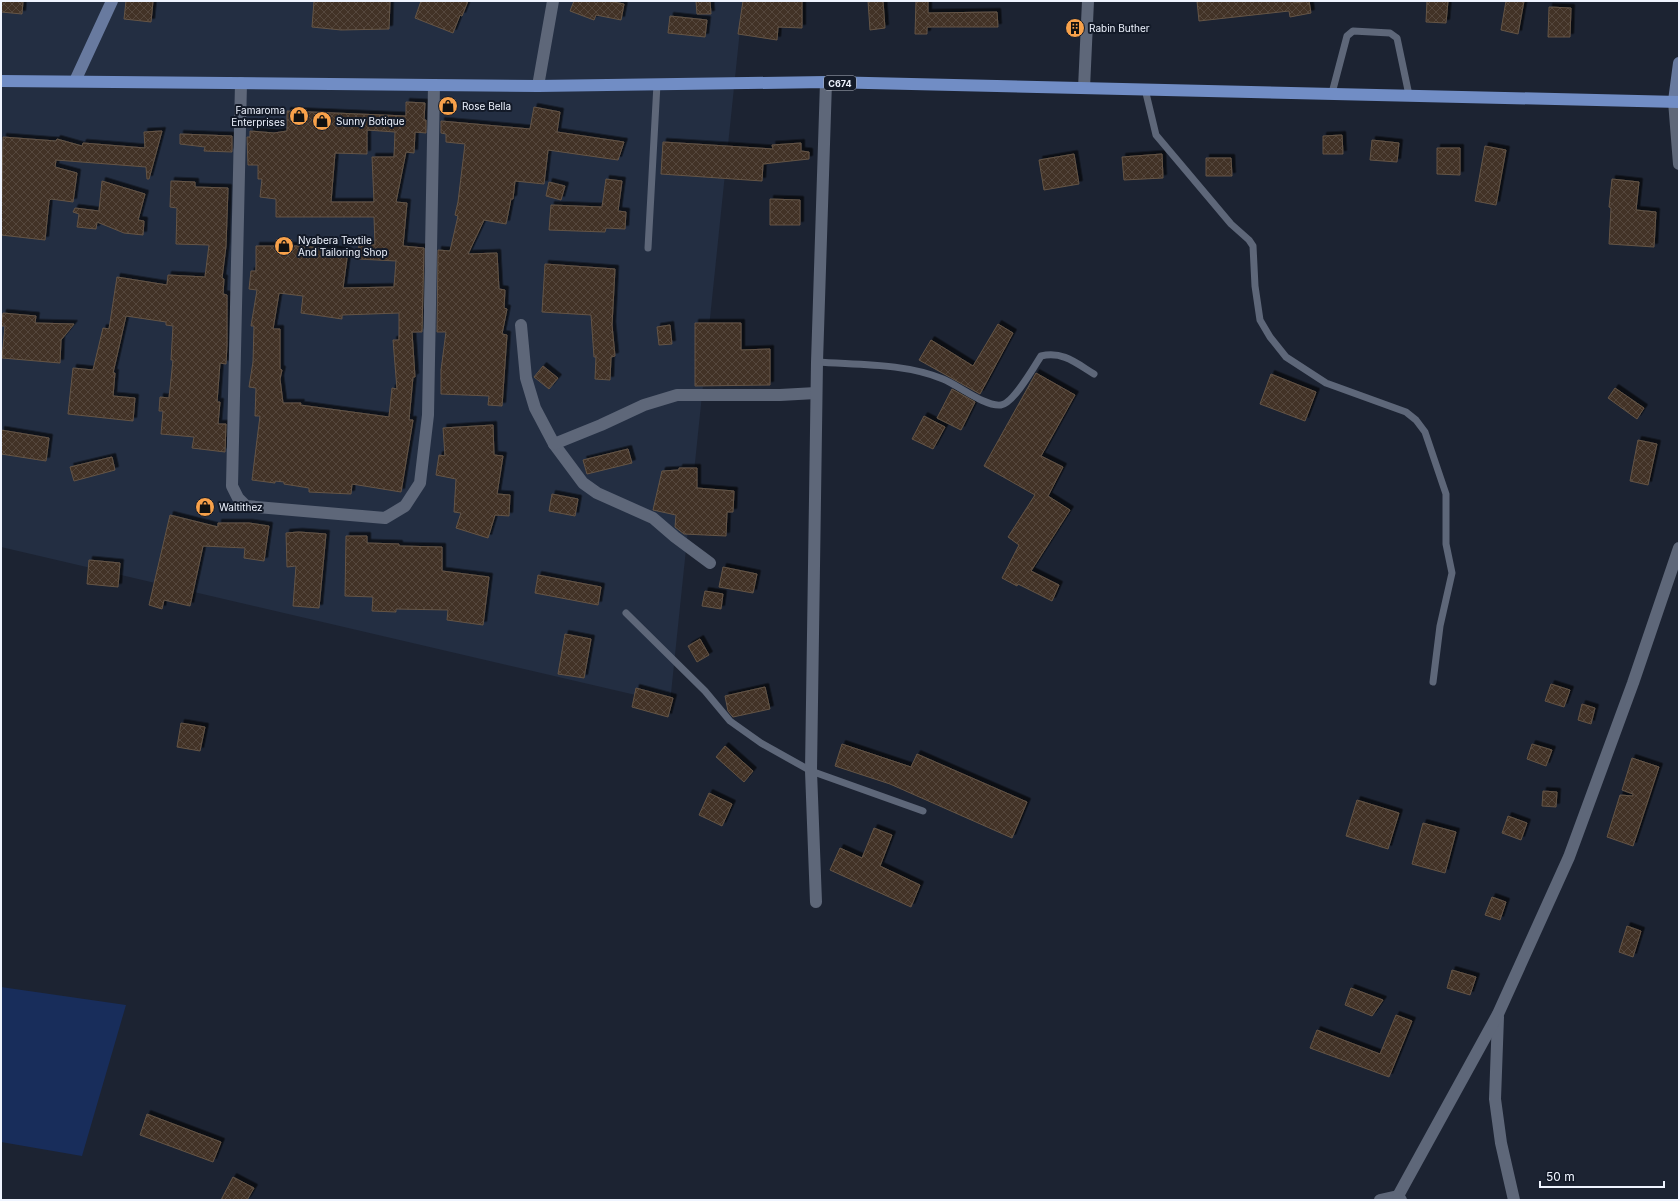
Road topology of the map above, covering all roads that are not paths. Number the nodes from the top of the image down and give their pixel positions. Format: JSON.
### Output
{"nodes":[{"id":1,"x":112,"y":1,"type":"edge"},
{"id":2,"x":553,"y":1,"type":"edge"},
{"id":3,"x":1088,"y":1,"type":"edge"},
{"id":4,"x":1679,"y":63,"type":"edge"},
{"id":5,"x":1,"y":81,"type":"edge"},
{"id":6,"x":74,"y":81,"type":"junction"},
{"id":7,"x":826,"y":82,"type":"junction"},
{"id":8,"x":241,"y":83,"type":"junction"},
{"id":9,"x":657,"y":84,"type":"junction"},
{"id":10,"x":434,"y":85,"type":"junction"},
{"id":11,"x":538,"y":86,"type":"junction"},
{"id":12,"x":1084,"y":88,"type":"junction"},
{"id":13,"x":1146,"y":89,"type":"junction"},
{"id":14,"x":1332,"y":93,"type":"junction"},
{"id":15,"x":1409,"y":95,"type":"junction"},
{"id":16,"x":1676,"y":101,"type":"edge"},
{"id":17,"x":1679,"y":164,"type":"edge"},
{"id":18,"x":648,"y":248,"type":"dead end"},
{"id":19,"x":521,"y":325,"type":"dead end"},
{"id":20,"x":817,"y":362,"type":"junction"},
{"id":21,"x":1094,"y":374,"type":"dead end"},
{"id":22,"x":816,"y":393,"type":"junction"},
{"id":23,"x":554,"y":444,"type":"junction"},
{"id":24,"x":1679,"y":548,"type":"edge"},
{"id":25,"x":710,"y":563,"type":"dead end"},
{"id":26,"x":626,"y":613,"type":"dead end"},
{"id":27,"x":1433,"y":682,"type":"dead end"},
{"id":28,"x":811,"y":771,"type":"junction"},
{"id":29,"x":923,"y":811,"type":"dead end"},
{"id":30,"x":816,"y":902,"type":"dead end"},
{"id":31,"x":1498,"y":1014,"type":"junction"},
{"id":32,"x":1400,"y":1198,"type":"edge"},
{"id":33,"x":1380,"y":1200,"type":"edge"},
{"id":34,"x":1514,"y":1200,"type":"edge"}],
"edges":[{"from":1,"to":6,"type":"street"},
{"from":2,"to":11,"type":"street"},
{"from":3,"to":12,"type":"street"},
{"from":4,"to":16,"type":"street"},
{"from":5,"to":6,"type":"main road","number":"C674"},
{"from":6,"to":8,"type":"main road","number":"C674"},
{"from":7,"to":9,"type":"main road","number":"C674"},
{"from":7,"to":12,"type":"main road","number":"C674"},
{"from":7,"to":20,"type":"street"},
{"from":8,"to":10,"type":"main road","number":"C674"},
{"from":8,"to":10,"type":"street"},
{"from":9,"to":11,"type":"main road","number":"C674"},
{"from":9,"to":18,"type":"lane"},
{"from":10,"to":11,"type":"main road","number":"C674"},
{"from":12,"to":13,"type":"main road","number":"C674"},
{"from":13,"to":14,"type":"main road","number":"C674"},
{"from":13,"to":27,"type":"lane"},
{"from":14,"to":15,"type":"main road","number":"C674"},
{"from":14,"to":15,"type":"lane"},
{"from":15,"to":16,"type":"main road","number":"C674"},
{"from":16,"to":17,"type":"street"},
{"from":19,"to":23,"type":"street"},
{"from":20,"to":21,"type":"lane"},
{"from":20,"to":22,"type":"street"},
{"from":22,"to":23,"type":"street"},
{"from":22,"to":28,"type":"street"},
{"from":23,"to":25,"type":"street"},
{"from":24,"to":31,"type":"street"},
{"from":26,"to":28,"type":"lane"},
{"from":28,"to":29,"type":"lane"},
{"from":28,"to":30,"type":"street"},
{"from":31,"to":32,"type":"street"},
{"from":31,"to":34,"type":"street"},
{"from":32,"to":33,"type":"street"}]}
